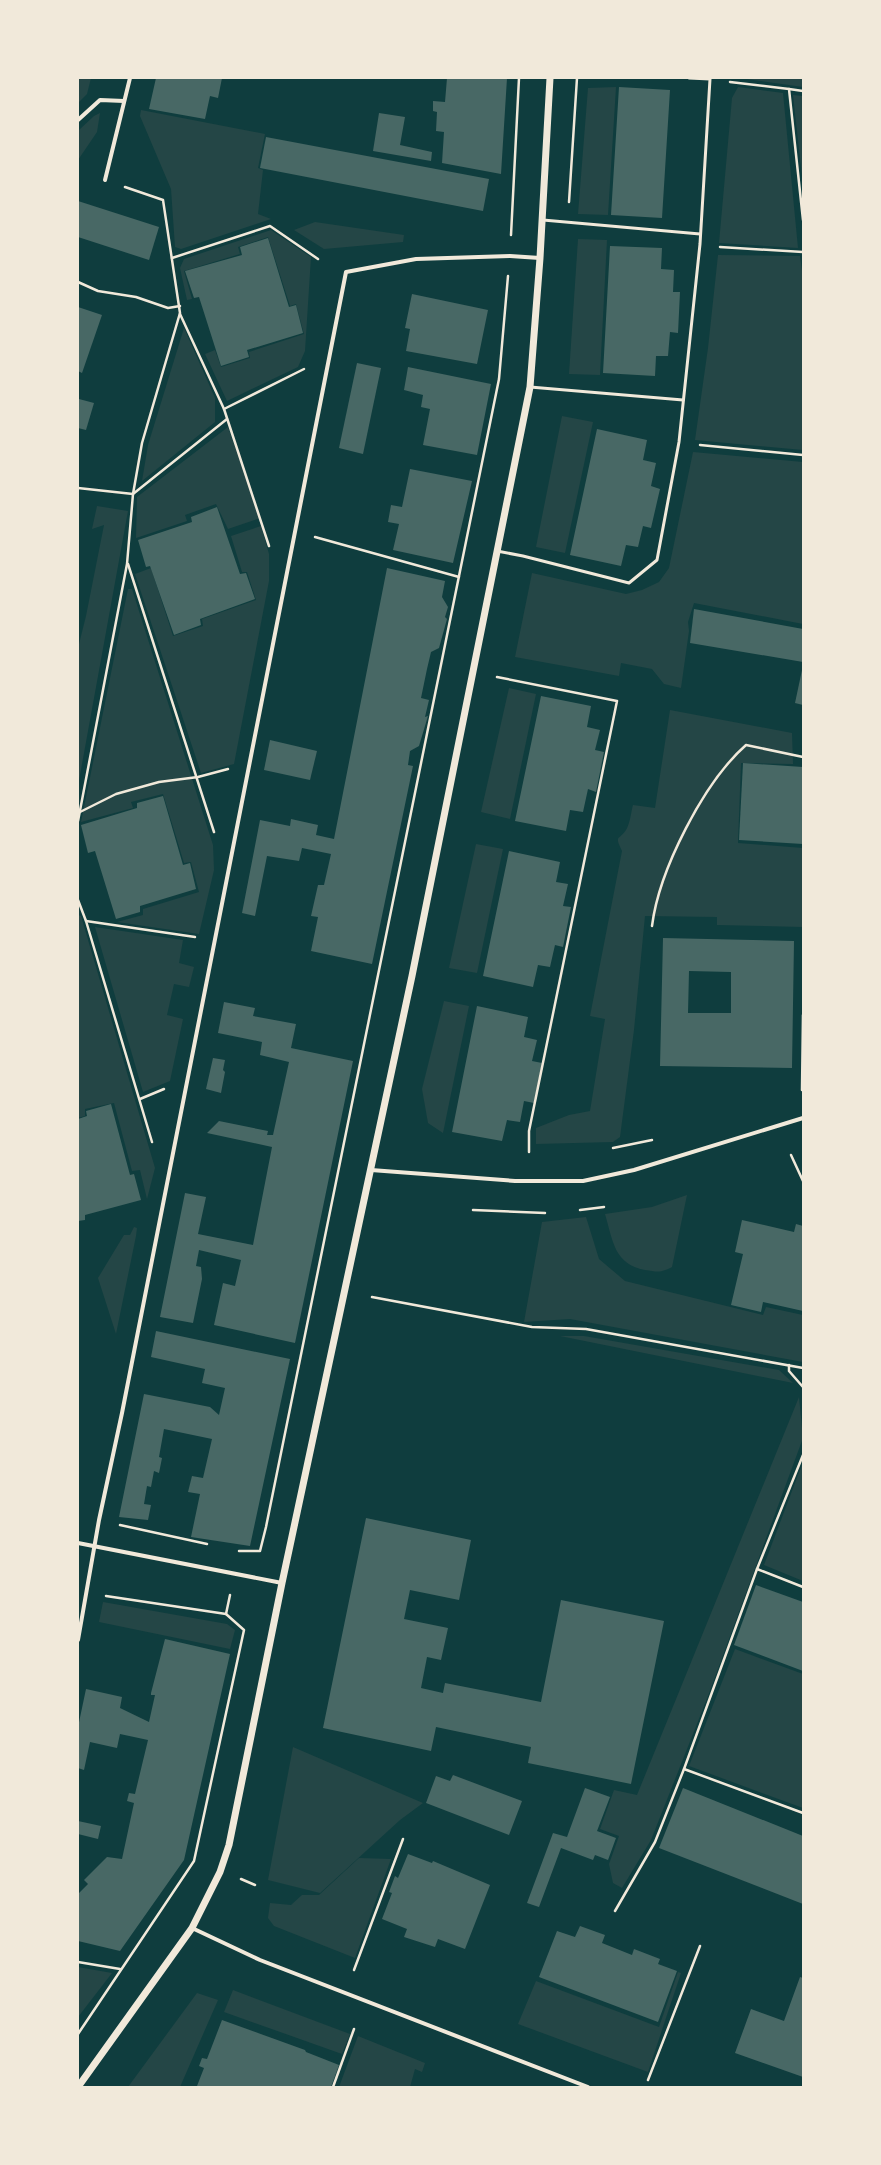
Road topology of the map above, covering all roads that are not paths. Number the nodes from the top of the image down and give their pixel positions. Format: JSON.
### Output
{"nodes":[{"id":1,"x":130,"y":78,"type":"edge"},
{"id":2,"x":550,"y":78,"type":"edge"},
{"id":3,"x":689,"y":78,"type":"edge"},
{"id":4,"x":124,"y":101,"type":"junction"},
{"id":5,"x":78,"y":120,"type":"edge"},
{"id":6,"x":105,"y":180,"type":"road end"},
{"id":7,"x":543,"y":220,"type":"junction"},
{"id":8,"x":700,"y":234,"type":"junction"},
{"id":9,"x":540,"y":258,"type":"junction"},
{"id":10,"x":530,"y":387,"type":"junction"},
{"id":11,"x":683,"y":400,"type":"junction"},
{"id":12,"x":497,"y":551,"type":"junction"},
{"id":13,"x":803,"y":1118,"type":"edge"},
{"id":14,"x":371,"y":1170,"type":"junction"},
{"id":15,"x":78,"y":1543,"type":"edge"},
{"id":16,"x":95,"y":1546,"type":"junction"},
{"id":17,"x":282,"y":1583,"type":"junction"},
{"id":18,"x":78,"y":1640,"type":"edge"},
{"id":19,"x":192,"y":1928,"type":"junction"},
{"id":20,"x":78,"y":2087,"type":"edge"},
{"id":21,"x":588,"y":2087,"type":"edge"}],
"edges":[{"from":1,"to":4,"type":"street"},
{"from":2,"to":7,"type":"street"},
{"from":3,"to":8,"type":"lane"},
{"from":4,"to":5,"type":"street"},
{"from":4,"to":6,"type":"street"},
{"from":7,"to":8,"type":"lane"},
{"from":7,"to":9,"type":"street"},
{"from":8,"to":11,"type":"lane"},
{"from":9,"to":10,"type":"street"},
{"from":9,"to":16,"type":"street"},
{"from":10,"to":11,"type":"lane"},
{"from":10,"to":12,"type":"street"},
{"from":11,"to":12,"type":"lane"},
{"from":12,"to":14,"type":"street"},
{"from":13,"to":14,"type":"street"},
{"from":14,"to":17,"type":"street"},
{"from":15,"to":16,"type":"street"},
{"from":16,"to":17,"type":"street"},
{"from":16,"to":18,"type":"street"},
{"from":17,"to":19,"type":"street"},
{"from":19,"to":20,"type":"street"},
{"from":19,"to":21,"type":"street"}]}
